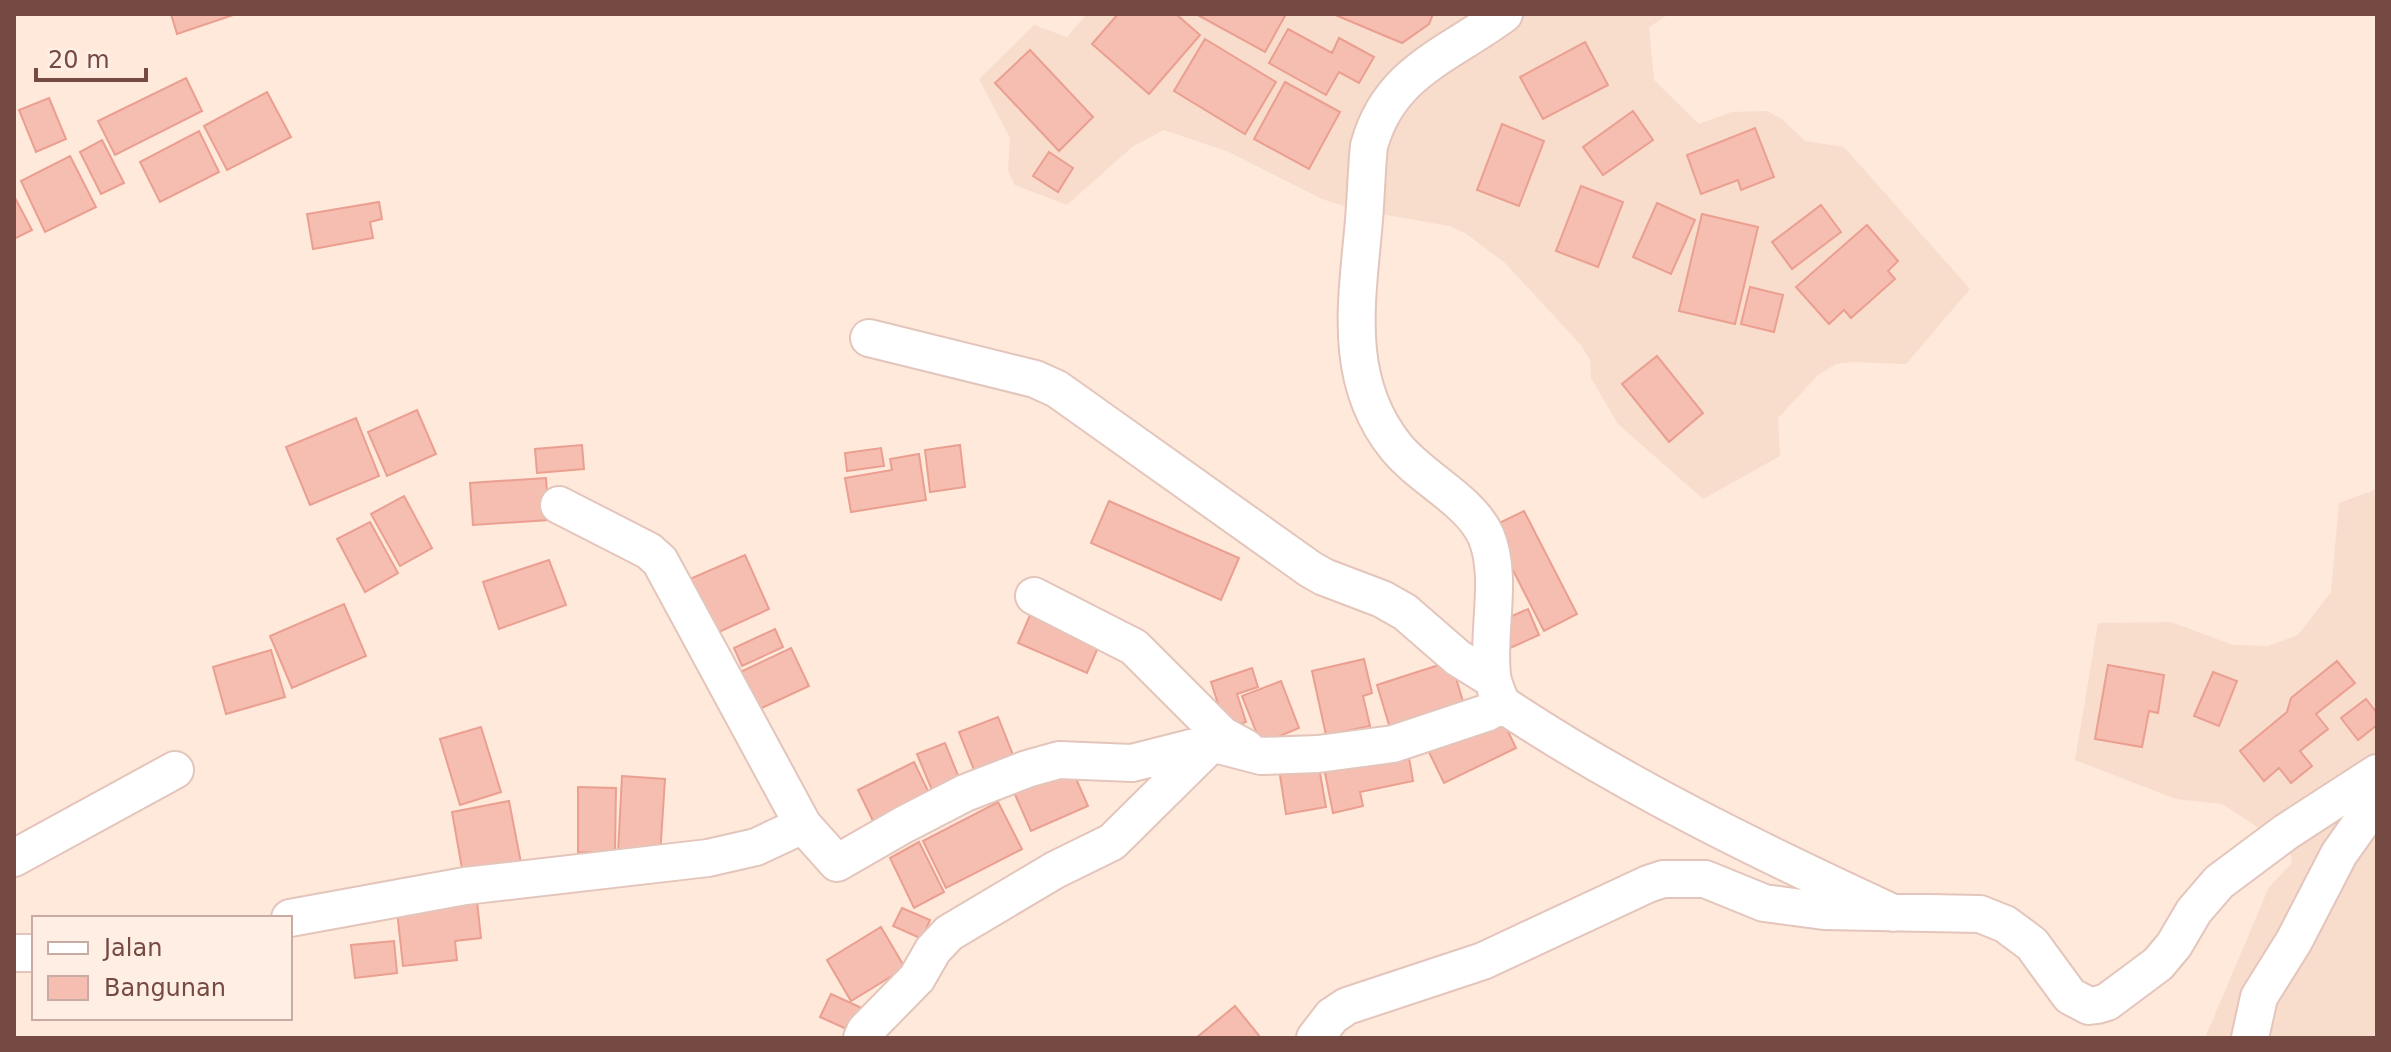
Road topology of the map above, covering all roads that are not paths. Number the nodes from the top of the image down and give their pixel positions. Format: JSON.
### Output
{"nodes":[{"id":1,"x":1504,"y":14,"type":"edge"},
{"id":2,"x":869,"y":338,"type":"dead end"},
{"id":3,"x":559,"y":505,"type":"dead end"},
{"id":4,"x":1034,"y":596,"type":"dead end"},
{"id":5,"x":1497,"y":691,"type":"junction"},
{"id":6,"x":1211,"y":743,"type":"junction"},
{"id":7,"x":1261,"y":756,"type":"junction"},
{"id":8,"x":175,"y":770,"type":"dead end"},
{"id":9,"x":2377,"y":773,"type":"edge"},
{"id":10,"x":2377,"y":800,"type":"edge"},
{"id":11,"x":803,"y":825,"type":"junction"},
{"id":12,"x":14,"y":858,"type":"edge"},
{"id":13,"x":1893,"y":913,"type":"junction"},
{"id":14,"x":292,"y":918,"type":"edge"},
{"id":15,"x":1317,"y":1035,"type":"edge"},
{"id":16,"x":862,"y":1038,"type":"edge"},
{"id":17,"x":2250,"y":1038,"type":"edge"}],
"edges":[{"from":1,"to":5,"type":"street"},
{"from":2,"to":5,"type":"street"},
{"from":3,"to":11,"type":"street"},
{"from":4,"to":7,"type":"street"},
{"from":5,"to":7,"type":"street"},
{"from":5,"to":13,"type":"street"},
{"from":6,"to":7,"type":"street"},
{"from":6,"to":11,"type":"street"},
{"from":6,"to":16,"type":"street"},
{"from":8,"to":12,"type":"street"},
{"from":9,"to":13,"type":"street"},
{"from":10,"to":17,"type":"street"},
{"from":11,"to":14,"type":"street"},
{"from":13,"to":15,"type":"street"}]}
